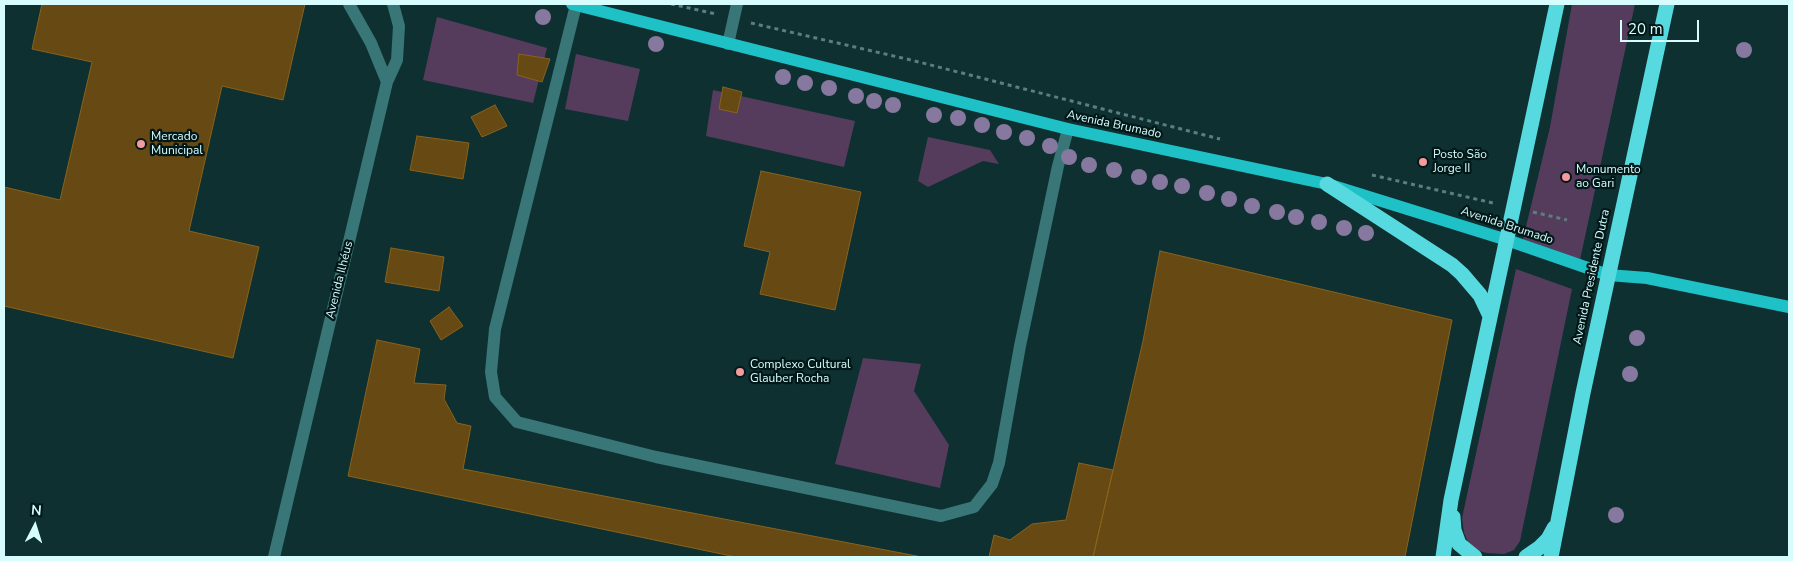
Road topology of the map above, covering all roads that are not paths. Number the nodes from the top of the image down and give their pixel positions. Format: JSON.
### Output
{"nodes":[{"id":1,"x":349,"y":4,"type":"edge"},
{"id":2,"x":393,"y":4,"type":"edge"},
{"id":3,"x":574,"y":4,"type":"edge"},
{"id":4,"x":737,"y":4,"type":"edge"},
{"id":5,"x":1557,"y":4,"type":"edge"},
{"id":6,"x":1666,"y":6,"type":"edge"},
{"id":7,"x":728,"y":44,"type":"junction"},
{"id":8,"x":387,"y":82,"type":"junction"},
{"id":9,"x":1068,"y":129,"type":"junction"},
{"id":10,"x":1327,"y":184,"type":"junction"},
{"id":11,"x":1507,"y":240,"type":"junction"},
{"id":12,"x":1608,"y":275,"type":"junction"},
{"id":13,"x":1789,"y":306,"type":"edge"},
{"id":14,"x":1490,"y":316,"type":"junction"},
{"id":15,"x":1451,"y":500,"type":"junction"},
{"id":16,"x":1557,"y":520,"type":"junction"},
{"id":17,"x":274,"y":557,"type":"edge"},
{"id":18,"x":1443,"y":557,"type":"edge"},
{"id":19,"x":1475,"y":557,"type":"edge"},
{"id":20,"x":1526,"y":557,"type":"edge"},
{"id":21,"x":1551,"y":557,"type":"edge"}],
"edges":[{"from":1,"to":8,"type":"street"},
{"from":2,"to":8,"type":"street","name":"Avenida Ilhéus"},
{"from":3,"to":7,"type":"main road","name":"Avenida Brumado"},
{"from":3,"to":9,"type":"street"},
{"from":4,"to":7,"type":"street"},
{"from":5,"to":11,"type":"highway"},
{"from":6,"to":12,"type":"highway","name":"Avenida Presidente Dutra"},
{"from":7,"to":9,"type":"main road","name":"Avenida Brumado"},
{"from":8,"to":17,"type":"street","name":"Avenida Ilhéus"},
{"from":9,"to":10,"type":"main road","name":"Avenida Brumado"},
{"from":10,"to":11,"type":"main road","name":"Avenida Brumado"},
{"from":10,"to":14,"type":"highway"},
{"from":11,"to":12,"type":"main road","name":"Avenida Brumado"},
{"from":11,"to":14,"type":"highway"},
{"from":12,"to":13,"type":"main road","name":"Avenida Brumado"},
{"from":12,"to":16,"type":"highway","name":"Avenida Presidente Dutra"},
{"from":14,"to":15,"type":"highway"},
{"from":15,"to":18,"type":"highway"},
{"from":15,"to":19,"type":"highway"},
{"from":16,"to":20,"type":"highway"},
{"from":16,"to":21,"type":"highway","name":"Avenida Presidente Dutra"}]}
